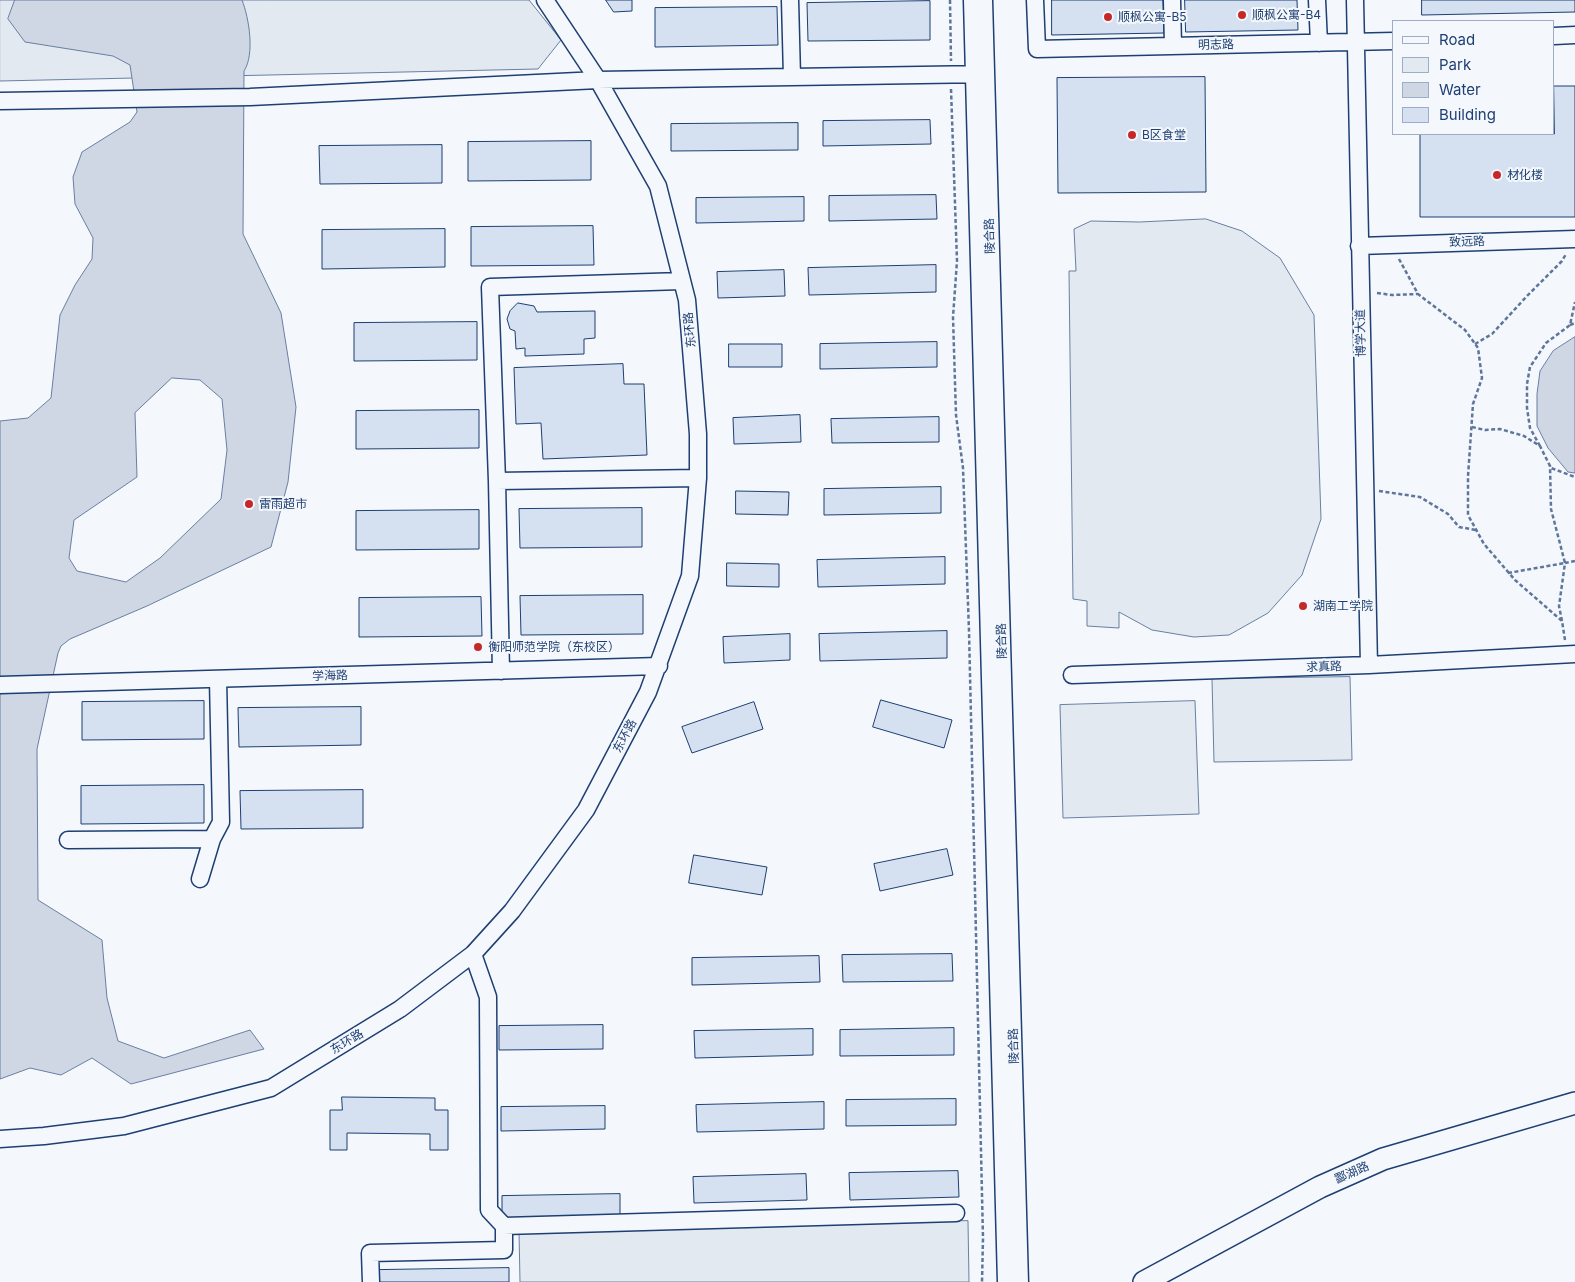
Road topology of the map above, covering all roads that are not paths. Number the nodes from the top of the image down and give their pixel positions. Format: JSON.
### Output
{"nodes":[{"id":1,"x":545,"y":0,"type":"edge"},
{"id":2,"x":790,"y":0,"type":"edge"},
{"id":3,"x":972,"y":0,"type":"edge"},
{"id":4,"x":984,"y":0,"type":"edge"},
{"id":5,"x":1035,"y":0,"type":"edge"},
{"id":6,"x":1172,"y":0,"type":"edge"},
{"id":7,"x":1317,"y":0,"type":"edge"},
{"id":8,"x":1355,"y":0,"type":"edge"},
{"id":9,"x":1575,"y":35,"type":"edge"},
{"id":10,"x":1555,"y":36,"type":"edge"},
{"id":11,"x":1392,"y":41,"type":"edge"},
{"id":12,"x":1355,"y":42,"type":"junction"},
{"id":13,"x":1319,"y":43,"type":"junction"},
{"id":14,"x":1173,"y":46,"type":"junction"},
{"id":15,"x":979,"y":74,"type":"junction"},
{"id":16,"x":792,"y":77,"type":"junction"},
{"id":17,"x":598,"y":80,"type":"junction"},
{"id":18,"x":0,"y":101,"type":"edge"},
{"id":19,"x":1574,"y":239,"type":"edge"},
{"id":20,"x":1359,"y":246,"type":"junction"},
{"id":21,"x":682,"y":281,"type":"junction"},
{"id":22,"x":698,"y":478,"type":"junction"},
{"id":23,"x":497,"y":481,"type":"junction"},
{"id":24,"x":1571,"y":654,"type":"edge"},
{"id":25,"x":1369,"y":665,"type":"junction"},
{"id":26,"x":659,"y":666,"type":"junction"},
{"id":27,"x":500,"y":671,"type":"junction"},
{"id":28,"x":1072,"y":675,"type":"dead end"},
{"id":29,"x":218,"y":679,"type":"junction"},
{"id":30,"x":0,"y":685,"type":"edge"},
{"id":31,"x":212,"y":839,"type":"junction"},
{"id":32,"x":68,"y":840,"type":"dead end"},
{"id":33,"x":200,"y":879,"type":"dead end"},
{"id":34,"x":473,"y":954,"type":"junction"},
{"id":35,"x":1575,"y":1103,"type":"edge"},
{"id":36,"x":0,"y":1139,"type":"edge"},
{"id":37,"x":956,"y":1213,"type":"dead end"},
{"id":38,"x":504,"y":1226,"type":"junction"},
{"id":39,"x":371,"y":1282,"type":"edge"},
{"id":40,"x":1006,"y":1282,"type":"edge"},
{"id":41,"x":1020,"y":1282,"type":"edge"},
{"id":42,"x":1144,"y":1282,"type":"edge"}],
"edges":[{"from":1,"to":17,"type":"street","name":"东环路"},
{"from":2,"to":16,"type":"street"},
{"from":3,"to":15,"type":"street","name":"陵合路"},
{"from":4,"to":15,"type":"street","name":"陵合路"},
{"from":5,"to":14,"type":"street","name":"明志路"},
{"from":6,"to":14,"type":"street"},
{"from":7,"to":13,"type":"street"},
{"from":8,"to":12,"type":"street","name":"博学大道"},
{"from":9,"to":10,"type":"street"},
{"from":11,"to":12,"type":"street","name":"明志路"},
{"from":12,"to":13,"type":"street","name":"明志路"},
{"from":12,"to":20,"type":"street","name":"博学大道"},
{"from":13,"to":14,"type":"street","name":"明志路"},
{"from":15,"to":16,"type":"street"},
{"from":15,"to":40,"type":"street","name":"陵合路"},
{"from":15,"to":41,"type":"street","name":"陵合路"},
{"from":16,"to":17,"type":"street"},
{"from":17,"to":18,"type":"street"},
{"from":17,"to":21,"type":"street","name":"东环路"},
{"from":19,"to":20,"type":"street","name":"致远路"},
{"from":20,"to":25,"type":"street","name":"博学大道"},
{"from":21,"to":22,"type":"street","name":"东环路"},
{"from":21,"to":23,"type":"street"},
{"from":22,"to":23,"type":"street"},
{"from":22,"to":26,"type":"street","name":"东环路"},
{"from":23,"to":27,"type":"street"},
{"from":24,"to":25,"type":"street","name":"求真路"},
{"from":25,"to":28,"type":"street","name":"求真路"},
{"from":26,"to":27,"type":"street","name":"学海路"},
{"from":26,"to":34,"type":"street","name":"东环路"},
{"from":27,"to":29,"type":"street","name":"学海路"},
{"from":29,"to":30,"type":"street","name":"学海路"},
{"from":29,"to":31,"type":"street"},
{"from":31,"to":32,"type":"street"},
{"from":31,"to":33,"type":"street"},
{"from":34,"to":36,"type":"street","name":"东环路"},
{"from":34,"to":38,"type":"street"},
{"from":35,"to":42,"type":"main road","name":"酃湖路"},
{"from":37,"to":38,"type":"street"},
{"from":38,"to":39,"type":"street"}]}
